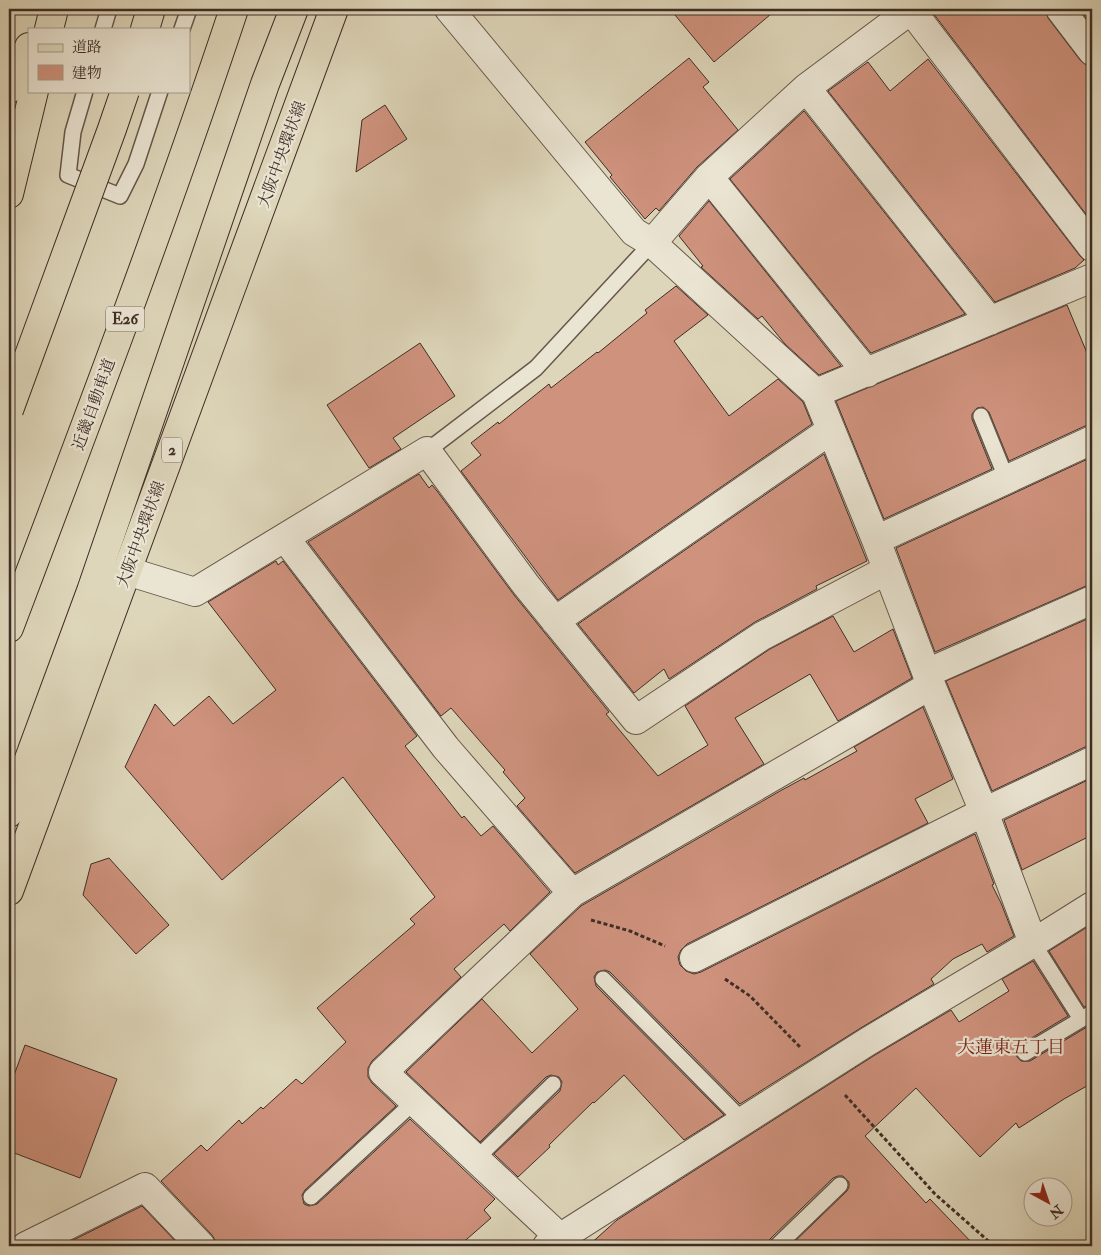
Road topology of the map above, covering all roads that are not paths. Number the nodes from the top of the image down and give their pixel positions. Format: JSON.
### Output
{"nodes":[{"id":1,"x":46,"y":9,"type":"edge"},
{"id":2,"x":54,"y":9,"type":"edge"},
{"id":3,"x":109,"y":9,"type":"edge"},
{"id":4,"x":152,"y":9,"type":"edge"},
{"id":5,"x":189,"y":9,"type":"edge"},
{"id":6,"x":234,"y":9,"type":"edge"},
{"id":7,"x":287,"y":9,"type":"edge"},
{"id":8,"x":294,"y":9,"type":"edge"},
{"id":9,"x":334,"y":9,"type":"edge"},
{"id":10,"x":449,"y":9,"type":"edge"},
{"id":11,"x":912,"y":9,"type":"edge"},
{"id":12,"x":1060,"y":9,"type":"edge"},
{"id":13,"x":37,"y":28,"type":"edge"},
{"id":14,"x":49,"y":28,"type":"edge"},
{"id":15,"x":103,"y":28,"type":"edge"},
{"id":16,"x":145,"y":28,"type":"edge"},
{"id":17,"x":182,"y":28,"type":"edge"},
{"id":18,"x":28,"y":49,"type":"edge"},
{"id":19,"x":1092,"y":51,"type":"edge"},
{"id":20,"x":265,"y":84,"type":"junction"},
{"id":21,"x":806,"y":88,"type":"junction"},
{"id":22,"x":9,"y":90,"type":"edge"},
{"id":23,"x":34,"y":92,"type":"edge"},
{"id":24,"x":85,"y":92,"type":"edge"},
{"id":25,"x":125,"y":92,"type":"edge"},
{"id":26,"x":160,"y":92,"type":"edge"},
{"id":27,"x":709,"y":177,"type":"junction"},
{"id":28,"x":9,"y":194,"type":"edge"},
{"id":29,"x":652,"y":243,"type":"junction"},
{"id":30,"x":1092,"y":247,"type":"edge"},
{"id":31,"x":1092,"y":278,"type":"edge"},
{"id":32,"x":990,"y":322,"type":"junction"},
{"id":33,"x":867,"y":373,"type":"junction"},
{"id":34,"x":816,"y":394,"type":"junction"},
{"id":35,"x":9,"y":410,"type":"edge"},
{"id":36,"x":981,"y":416,"type":"dead end"},
{"id":37,"x":831,"y":430,"type":"junction"},
{"id":38,"x":1092,"y":440,"type":"edge"},
{"id":39,"x":427,"y":451,"type":"junction"},
{"id":40,"x":1008,"y":480,"type":"junction"},
{"id":41,"x":285,"y":538,"type":"junction"},
{"id":42,"x":876,"y":540,"type":"junction"},
{"id":43,"x":887,"y":570,"type":"junction"},
{"id":44,"x":127,"y":571,"type":"junction"},
{"id":45,"x":1092,"y":600,"type":"edge"},
{"id":46,"x":555,"y":621,"type":"junction"},
{"id":47,"x":9,"y":628,"type":"edge"},
{"id":48,"x":929,"y":679,"type":"junction"},
{"id":49,"x":1092,"y":761,"type":"edge"},
{"id":50,"x":984,"y":812,"type":"junction"},
{"id":51,"x":9,"y":813,"type":"edge"},
{"id":52,"x":9,"y":891,"type":"edge"},
{"id":53,"x":572,"y":893,"type":"junction"},
{"id":54,"x":1092,"y":906,"type":"edge"},
{"id":55,"x":1033,"y":943,"type":"junction"},
{"id":56,"x":694,"y":958,"type":"dead end"},
{"id":57,"x":603,"y":979,"type":"dead end"},
{"id":58,"x":1087,"y":1016,"type":"edge"},
{"id":59,"x":1025,"y":1053,"type":"dead end"},
{"id":60,"x":553,"y":1084,"type":"dead end"},
{"id":61,"x":414,"y":1101,"type":"junction"},
{"id":62,"x":744,"y":1122,"type":"junction"},
{"id":63,"x":476,"y":1159,"type":"junction"},
{"id":64,"x":840,"y":1185,"type":"dead end"},
{"id":65,"x":311,"y":1196,"type":"dead end"},
{"id":66,"x":559,"y":1244,"type":"edge"},
{"id":67,"x":26,"y":1246,"type":"edge"},
{"id":68,"x":201,"y":1246,"type":"edge"},
{"id":69,"x":777,"y":1246,"type":"edge"}],
"edges":[{"from":1,"to":13,"type":"main road"},
{"from":2,"to":14,"type":"main road"},
{"from":3,"to":15,"type":"lane"},
{"from":4,"to":16,"type":"main road"},
{"from":5,"to":17,"type":"lane"},
{"from":6,"to":47,"type":"main road","name":"近畿自動車道","number":"E26"},
{"from":7,"to":20,"type":"main road"},
{"from":8,"to":20,"type":"main road"},
{"from":9,"to":44,"type":"main road","name":"大阪中央環状線","number":"2"},
{"from":10,"to":29,"type":"street"},
{"from":11,"to":21,"type":"street"},
{"from":11,"to":30,"type":"street"},
{"from":12,"to":19,"type":"street"},
{"from":18,"to":22,"type":"main road"},
{"from":20,"to":51,"type":"main road"},
{"from":21,"to":27,"type":"street"},
{"from":21,"to":32,"type":"street"},
{"from":23,"to":28,"type":"main road"},
{"from":24,"to":26,"type":"lane"},
{"from":25,"to":35,"type":"main road","bridge":true},
{"from":27,"to":29,"type":"street"},
{"from":27,"to":33,"type":"street"},
{"from":29,"to":34,"type":"street"},
{"from":29,"to":39,"type":"lane"},
{"from":31,"to":32,"type":"street"},
{"from":32,"to":33,"type":"street"},
{"from":33,"to":34,"type":"street"},
{"from":34,"to":37,"type":"street"},
{"from":36,"to":40,"type":"lane"},
{"from":37,"to":42,"type":"street"},
{"from":37,"to":46,"type":"street"},
{"from":38,"to":40,"type":"street"},
{"from":39,"to":41,"type":"street"},
{"from":39,"to":46,"type":"street"},
{"from":40,"to":42,"type":"street"},
{"from":41,"to":44,"type":"street"},
{"from":41,"to":53,"type":"street"},
{"from":42,"to":43,"type":"street"},
{"from":43,"to":46,"type":"street"},
{"from":43,"to":48,"type":"street"},
{"from":44,"to":52,"type":"main road","name":"大阪中央環状線","number":"2"},
{"from":45,"to":48,"type":"street"},
{"from":48,"to":50,"type":"street"},
{"from":48,"to":53,"type":"street"},
{"from":49,"to":50,"type":"street"},
{"from":50,"to":55,"type":"street"},
{"from":50,"to":56,"type":"street"},
{"from":53,"to":61,"type":"street"},
{"from":54,"to":55,"type":"street"},
{"from":55,"to":58,"type":"lane"},
{"from":55,"to":62,"type":"street"},
{"from":57,"to":62,"type":"lane"},
{"from":58,"to":59,"type":"lane"},
{"from":60,"to":63,"type":"lane"},
{"from":61,"to":63,"type":"street"},
{"from":61,"to":65,"type":"lane"},
{"from":62,"to":66,"type":"street"},
{"from":63,"to":66,"type":"street"},
{"from":64,"to":69,"type":"lane"},
{"from":67,"to":68,"type":"street"}]}
